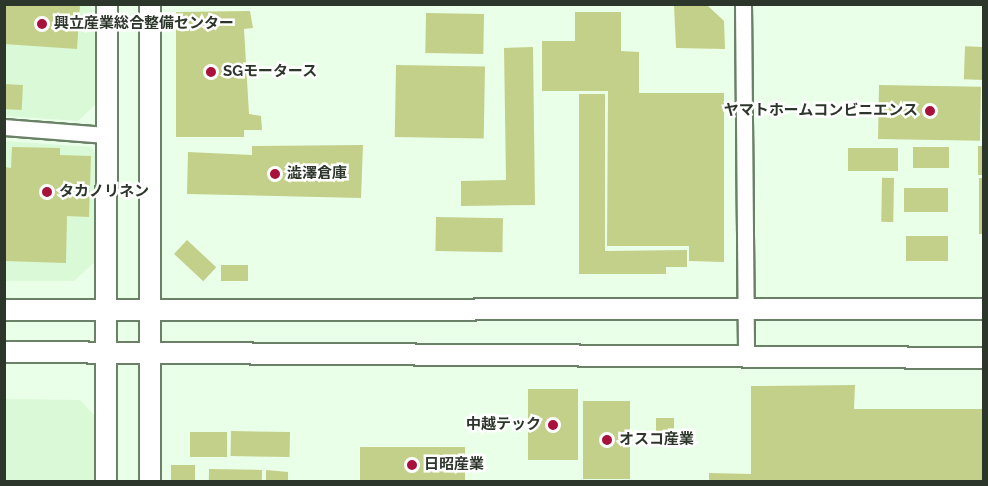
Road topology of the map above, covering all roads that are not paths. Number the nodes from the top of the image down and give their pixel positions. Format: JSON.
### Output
{"nodes":[{"id":1,"x":107,"y":4,"type":"edge"},
{"id":2,"x":150,"y":4,"type":"edge"},
{"id":3,"x":743,"y":4,"type":"edge"},
{"id":4,"x":4,"y":127,"type":"edge"},
{"id":5,"x":105,"y":135,"type":"junction"},
{"id":6,"x":746,"y":309,"type":"junction"},
{"id":7,"x":984,"y":309,"type":"edge"},
{"id":8,"x":4,"y":310,"type":"edge"},
{"id":9,"x":105,"y":310,"type":"junction"},
{"id":10,"x":148,"y":310,"type":"junction"},
{"id":11,"x":106,"y":351,"type":"junction"},
{"id":12,"x":4,"y":352,"type":"edge"},
{"id":13,"x":151,"y":352,"type":"junction"},
{"id":14,"x":746,"y":358,"type":"junction"},
{"id":15,"x":984,"y":358,"type":"edge"},
{"id":16,"x":106,"y":482,"type":"edge"},
{"id":17,"x":150,"y":482,"type":"edge"}],
"edges":[{"from":1,"to":5,"type":"street"},
{"from":2,"to":10,"type":"street"},
{"from":3,"to":6,"type":"street"},
{"from":4,"to":5,"type":"street"},
{"from":5,"to":9,"type":"street"},
{"from":6,"to":7,"type":"street"},
{"from":6,"to":10,"type":"street"},
{"from":6,"to":14,"type":"street"},
{"from":8,"to":9,"type":"street"},
{"from":9,"to":10,"type":"street"},
{"from":9,"to":11,"type":"street"},
{"from":10,"to":13,"type":"street"},
{"from":11,"to":12,"type":"street"},
{"from":11,"to":13,"type":"street"},
{"from":11,"to":16,"type":"street"},
{"from":13,"to":14,"type":"street"},
{"from":13,"to":17,"type":"street"},
{"from":14,"to":15,"type":"street"}]}
